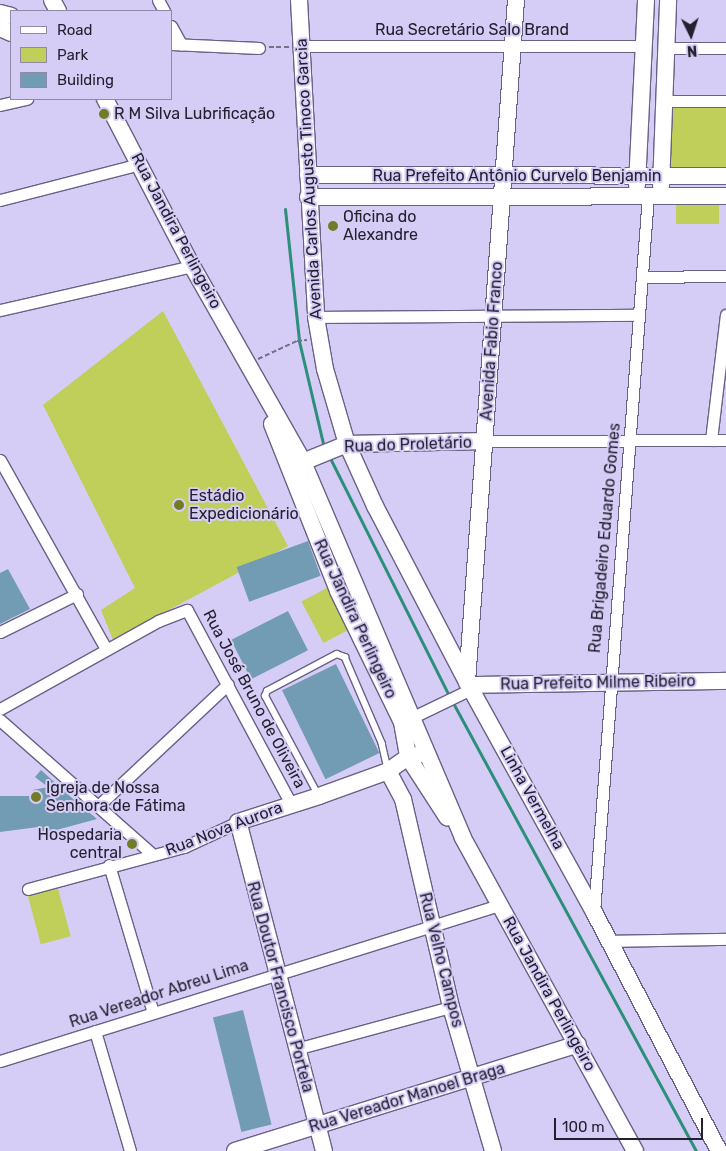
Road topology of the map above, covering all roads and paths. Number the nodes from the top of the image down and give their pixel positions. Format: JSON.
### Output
{"nodes":[{"id":1,"x":299,"y":0,"type":"edge"},
{"id":2,"x":516,"y":0,"type":"edge"},
{"id":3,"x":646,"y":0,"type":"edge"},
{"id":4,"x":668,"y":0,"type":"edge"},
{"id":5,"x":172,"y":30,"type":"edge"},
{"id":6,"x":176,"y":44,"type":"edge"},
{"id":7,"x":302,"y":46,"type":"junction"},
{"id":8,"x":512,"y":46,"type":"junction"},
{"id":9,"x":643,"y":46,"type":"junction"},
{"id":10,"x":259,"y":48,"type":"joint"},
{"id":11,"x":666,"y":48,"type":"junction"},
{"id":12,"x":726,"y":48,"type":"edge"},
{"id":13,"x":22,"y":100,"type":"edge"},
{"id":14,"x":106,"y":100,"type":"edge"},
{"id":15,"x":664,"y":101,"type":"junction"},
{"id":16,"x":726,"y":101,"type":"edge"},
{"id":17,"x":0,"y":105,"type":"edge"},
{"id":18,"x":140,"y":164,"type":"junction"},
{"id":19,"x":308,"y":175,"type":"junction"},
{"id":20,"x":503,"y":176,"type":"junction"},
{"id":21,"x":638,"y":176,"type":"junction"},
{"id":22,"x":661,"y":176,"type":"junction"},
{"id":23,"x":726,"y":176,"type":"edge"},
{"id":24,"x":648,"y":196,"type":"junction"},
{"id":25,"x":726,"y":196,"type":"edge"},
{"id":26,"x":308,"y":197,"type":"junction"},
{"id":27,"x":501,"y":197,"type":"junction"},
{"id":28,"x":0,"y":200,"type":"edge"},
{"id":29,"x":192,"y":266,"type":"junction"},
{"id":30,"x":726,"y":276,"type":"edge"},
{"id":31,"x":642,"y":277,"type":"junction"},
{"id":32,"x":0,"y":310,"type":"edge"},
{"id":33,"x":638,"y":315,"type":"junction"},
{"id":34,"x":726,"y":315,"type":"edge"},
{"id":35,"x":494,"y":316,"type":"junction"},
{"id":36,"x":316,"y":317,"type":"junction"},
{"id":37,"x":305,"y":340,"type":"dead end"},
{"id":38,"x":249,"y":363,"type":"junction"},
{"id":39,"x":630,"y":440,"type":"junction"},
{"id":40,"x":711,"y":440,"type":"junction"},
{"id":41,"x":726,"y":440,"type":"edge"},
{"id":42,"x":486,"y":442,"type":"junction"},
{"id":43,"x":345,"y":445,"type":"junction"},
{"id":44,"x":0,"y":460,"type":"edge"},
{"id":45,"x":296,"y":466,"type":"junction"},
{"id":46,"x":346,"y":588,"type":"junction"},
{"id":47,"x":77,"y":594,"type":"junction"},
{"id":48,"x":0,"y":632,"type":"edge"},
{"id":49,"x":449,"y":646,"type":"junction"},
{"id":50,"x":470,"y":648,"type":"junction"},
{"id":51,"x":106,"y":649,"type":"junction"},
{"id":52,"x":610,"y":680,"type":"junction"},
{"id":53,"x":726,"y":681,"type":"edge"},
{"id":54,"x":228,"y":684,"type":"junction"},
{"id":55,"x":466,"y":688,"type":"junction"},
{"id":56,"x":0,"y":710,"type":"edge"},
{"id":57,"x":411,"y":718,"type":"junction"},
{"id":58,"x":0,"y":720,"type":"edge"},
{"id":59,"x":427,"y":754,"type":"junction"},
{"id":60,"x":408,"y":757,"type":"junction"},
{"id":61,"x":388,"y":770,"type":"junction"},
{"id":62,"x":436,"y":774,"type":"junction"},
{"id":63,"x":424,"y":787,"type":"junction"},
{"id":64,"x":319,"y":796,"type":"junction"},
{"id":65,"x":403,"y":799,"type":"junction"},
{"id":66,"x":291,"y":804,"type":"junction"},
{"id":67,"x":98,"y":806,"type":"junction"},
{"id":68,"x":238,"y":822,"type":"junction"},
{"id":69,"x":463,"y":838,"type":"junction"},
{"id":70,"x":153,"y":855,"type":"junction"},
{"id":71,"x":109,"y":865,"type":"junction"},
{"id":72,"x":28,"y":889,"type":"dead end"},
{"id":73,"x":499,"y":905,"type":"junction"},
{"id":74,"x":594,"y":912,"type":"junction"},
{"id":75,"x":432,"y":927,"type":"junction"},
{"id":76,"x":726,"y":939,"type":"edge"},
{"id":77,"x":608,"y":942,"type":"junction"},
{"id":78,"x":276,"y":974,"type":"junction"},
{"id":79,"x":451,"y":1007,"type":"junction"},
{"id":80,"x":153,"y":1013,"type":"junction"},
{"id":81,"x":95,"y":1031,"type":"junction"},
{"id":82,"x":578,"y":1044,"type":"junction"},
{"id":83,"x":296,"y":1049,"type":"junction"},
{"id":84,"x":0,"y":1061,"type":"edge"},
{"id":85,"x":473,"y":1078,"type":"junction"},
{"id":86,"x":318,"y":1126,"type":"junction"},
{"id":87,"x":130,"y":1151,"type":"edge"},
{"id":88,"x":235,"y":1151,"type":"edge"},
{"id":89,"x":324,"y":1151,"type":"edge"},
{"id":90,"x":493,"y":1151,"type":"edge"},
{"id":91,"x":635,"y":1151,"type":"edge"},
{"id":92,"x":719,"y":1151,"type":"edge"}],
"edges":[{"from":1,"to":7,"type":"main road","name":"Avenida Carlos Augusto Tinoco Garcia"},
{"from":2,"to":8,"type":"main road","name":"Avenida Fabio Franco"},
{"from":3,"to":9,"type":"main road"},
{"from":4,"to":11,"type":"main road"},
{"from":5,"to":6,"type":"street"},
{"from":6,"to":10,"type":"street"},
{"from":7,"to":8,"type":"street","name":"Rua Secretário Salo Brand"},
{"from":7,"to":10,"type":"path"},
{"from":7,"to":19,"type":"main road","name":"Avenida Carlos Augusto Tinoco Garcia"},
{"from":8,"to":9,"type":"street","name":"Rua Secretário Salo Brand"},
{"from":8,"to":20,"type":"main road","name":"Avenida Fabio Franco"},
{"from":9,"to":21,"type":"main road"},
{"from":11,"to":12,"type":"street"},
{"from":11,"to":15,"type":"main road"},
{"from":13,"to":17,"type":"street"},
{"from":14,"to":18,"type":"main road","name":"Rua Jandira Perlingeiro"},
{"from":15,"to":16,"type":"street"},
{"from":15,"to":22,"type":"main road"},
{"from":18,"to":28,"type":"street"},
{"from":18,"to":29,"type":"main road","name":"Rua Jandira Perlingeiro"},
{"from":19,"to":20,"type":"main road","name":"Rua Prefeito Antônio Curvelo Benjamin"},
{"from":19,"to":26,"type":"main road","name":"Avenida Carlos Augusto Tinoco Garcia"},
{"from":20,"to":21,"type":"main road","name":"Rua Prefeito Antônio Curvelo Benjamin"},
{"from":20,"to":27,"type":"main road","name":"Avenida Fabio Franco"},
{"from":21,"to":22,"type":"main road","name":"Rua Prefeito Antônio Curvelo Benjamin"},
{"from":21,"to":24,"type":"main road"},
{"from":22,"to":23,"type":"main road","name":"Rua Prefeito Antônio Curvelo Benjamin"},
{"from":22,"to":24,"type":"main road"},
{"from":24,"to":25,"type":"main road","name":"Rua Prefeito Antônio Curvelo Benjamin"},
{"from":24,"to":27,"type":"main road","name":"Rua Prefeito Antônio Curvelo Benjamin"},
{"from":24,"to":31,"type":"street","name":"Rua Brigadeiro Eduardo Gomes"},
{"from":26,"to":27,"type":"main road","name":"Rua Prefeito Antônio Curvelo Benjamin"},
{"from":26,"to":36,"type":"main road","name":"Avenida Carlos Augusto Tinoco Garcia"},
{"from":27,"to":35,"type":"main road","name":"Avenida Fabio Franco"},
{"from":29,"to":32,"type":"street"},
{"from":29,"to":38,"type":"main road","name":"Rua Jandira Perlingeiro"},
{"from":30,"to":31,"type":"street"},
{"from":31,"to":33,"type":"street","name":"Rua Brigadeiro Eduardo Gomes"},
{"from":33,"to":35,"type":"street"},
{"from":33,"to":39,"type":"street","name":"Rua Brigadeiro Eduardo Gomes"},
{"from":34,"to":40,"type":"street"},
{"from":35,"to":36,"type":"street"},
{"from":35,"to":42,"type":"main road","name":"Avenida Fabio Franco"},
{"from":36,"to":43,"type":"main road","name":"Avenida Carlos Augusto Tinoco Garcia"},
{"from":37,"to":38,"type":"path"},
{"from":38,"to":45,"type":"main road","name":"Rua Jandira Perlingeiro"},
{"from":39,"to":40,"type":"street"},
{"from":39,"to":42,"type":"street"},
{"from":39,"to":52,"type":"street","name":"Rua Brigadeiro Eduardo Gomes"},
{"from":40,"to":41,"type":"street"},
{"from":42,"to":43,"type":"main road","name":"Rua do Proletário"},
{"from":42,"to":50,"type":"main road","name":"Avenida Fabio Franco"},
{"from":43,"to":45,"type":"main road","name":"Rua do Proletário"},
{"from":43,"to":49,"type":"main road","name":"Linha Vermelha"},
{"from":44,"to":47,"type":"street"},
{"from":45,"to":46,"type":"main road","name":"Rua Jandira Perlingeiro"},
{"from":46,"to":57,"type":"main road","name":"Rua Jandira Perlingeiro"},
{"from":46,"to":60,"type":"main road","name":"Rua Jandira Perlingeiro"},
{"from":47,"to":48,"type":"street"},
{"from":47,"to":51,"type":"street"},
{"from":49,"to":50,"type":"main road"},
{"from":49,"to":55,"type":"main road","name":"Linha Vermelha"},
{"from":50,"to":55,"type":"main road","name":"Avenida Fabio Franco"},
{"from":51,"to":54,"type":"street","name":"Rua José Bruno de Oliveira"},
{"from":51,"to":56,"type":"street"},
{"from":52,"to":53,"type":"main road","name":"Rua Prefeito Milme Ribeiro"},
{"from":52,"to":55,"type":"main road","name":"Rua Prefeito Milme Ribeiro"},
{"from":52,"to":74,"type":"street","name":"Rua Brigadeiro Eduardo Gomes"},
{"from":54,"to":66,"type":"street","name":"Rua José Bruno de Oliveira"},
{"from":54,"to":67,"type":"street"},
{"from":55,"to":57,"type":"street"},
{"from":55,"to":74,"type":"main road","name":"Linha Vermelha"},
{"from":57,"to":59,"type":"main road","name":"Rua Jandira Perlingeiro"},
{"from":58,"to":67,"type":"street"},
{"from":59,"to":60,"type":"main road"},
{"from":59,"to":62,"type":"main road","name":"Rua Jandira Perlingeiro"},
{"from":60,"to":61,"type":"main road","name":"Rua Nova Aurora"},
{"from":60,"to":63,"type":"main road","name":"Rua Jandira Perlingeiro"},
{"from":61,"to":64,"type":"main road","name":"Rua Nova Aurora"},
{"from":61,"to":64,"type":"lane"},
{"from":61,"to":65,"type":"main road","name":"Rua Velho Campos"},
{"from":62,"to":63,"type":"main road"},
{"from":62,"to":69,"type":"main road","name":"Rua Jandira Perlingeiro"},
{"from":63,"to":65,"type":"main road"},
{"from":63,"to":69,"type":"main road","name":"Rua Jandira Perlingeiro"},
{"from":64,"to":66,"type":"main road","name":"Rua Nova Aurora"},
{"from":65,"to":75,"type":"main road","name":"Rua Velho Campos"},
{"from":66,"to":68,"type":"main road","name":"Rua Nova Aurora"},
{"from":67,"to":70,"type":"street"},
{"from":68,"to":70,"type":"street","name":"Rua Nova Aurora"},
{"from":68,"to":78,"type":"main road","name":"Rua Doutor Francisco Portela"},
{"from":69,"to":73,"type":"main road","name":"Rua Jandira Perlingeiro"},
{"from":70,"to":71,"type":"street","name":"Rua Nova Aurora"},
{"from":71,"to":72,"type":"street","name":"Rua Nova Aurora"},
{"from":71,"to":80,"type":"street"},
{"from":73,"to":75,"type":"street","name":"Rua Vereador Abreu Lima"},
{"from":73,"to":82,"type":"main road","name":"Rua Jandira Perlingeiro"},
{"from":74,"to":77,"type":"main road","name":"Linha Vermelha"},
{"from":75,"to":78,"type":"street","name":"Rua Vereador Abreu Lima"},
{"from":75,"to":79,"type":"main road","name":"Rua Velho Campos"},
{"from":76,"to":77,"type":"street"},
{"from":77,"to":92,"type":"main road","name":"Linha Vermelha"},
{"from":78,"to":80,"type":"street","name":"Rua Vereador Abreu Lima"},
{"from":78,"to":83,"type":"main road","name":"Rua Doutor Francisco Portela"},
{"from":79,"to":83,"type":"street"},
{"from":79,"to":85,"type":"main road","name":"Rua Velho Campos"},
{"from":80,"to":81,"type":"street","name":"Rua Vereador Abreu Lima"},
{"from":81,"to":84,"type":"street","name":"Rua Vereador Abreu Lima"},
{"from":81,"to":87,"type":"street"},
{"from":82,"to":85,"type":"main road","name":"Rua Vereador Manoel Braga"},
{"from":82,"to":91,"type":"main road","name":"Rua Jandira Perlingeiro"},
{"from":83,"to":86,"type":"main road","name":"Rua Doutor Francisco Portela"},
{"from":85,"to":86,"type":"main road","name":"Rua Vereador Manoel Braga"},
{"from":85,"to":90,"type":"main road","name":"Rua Velho Campos"},
{"from":86,"to":88,"type":"main road","name":"Rua Vereador Manoel Braga"},
{"from":86,"to":89,"type":"main road","name":"Rua Doutor Francisco Portela"}]}
